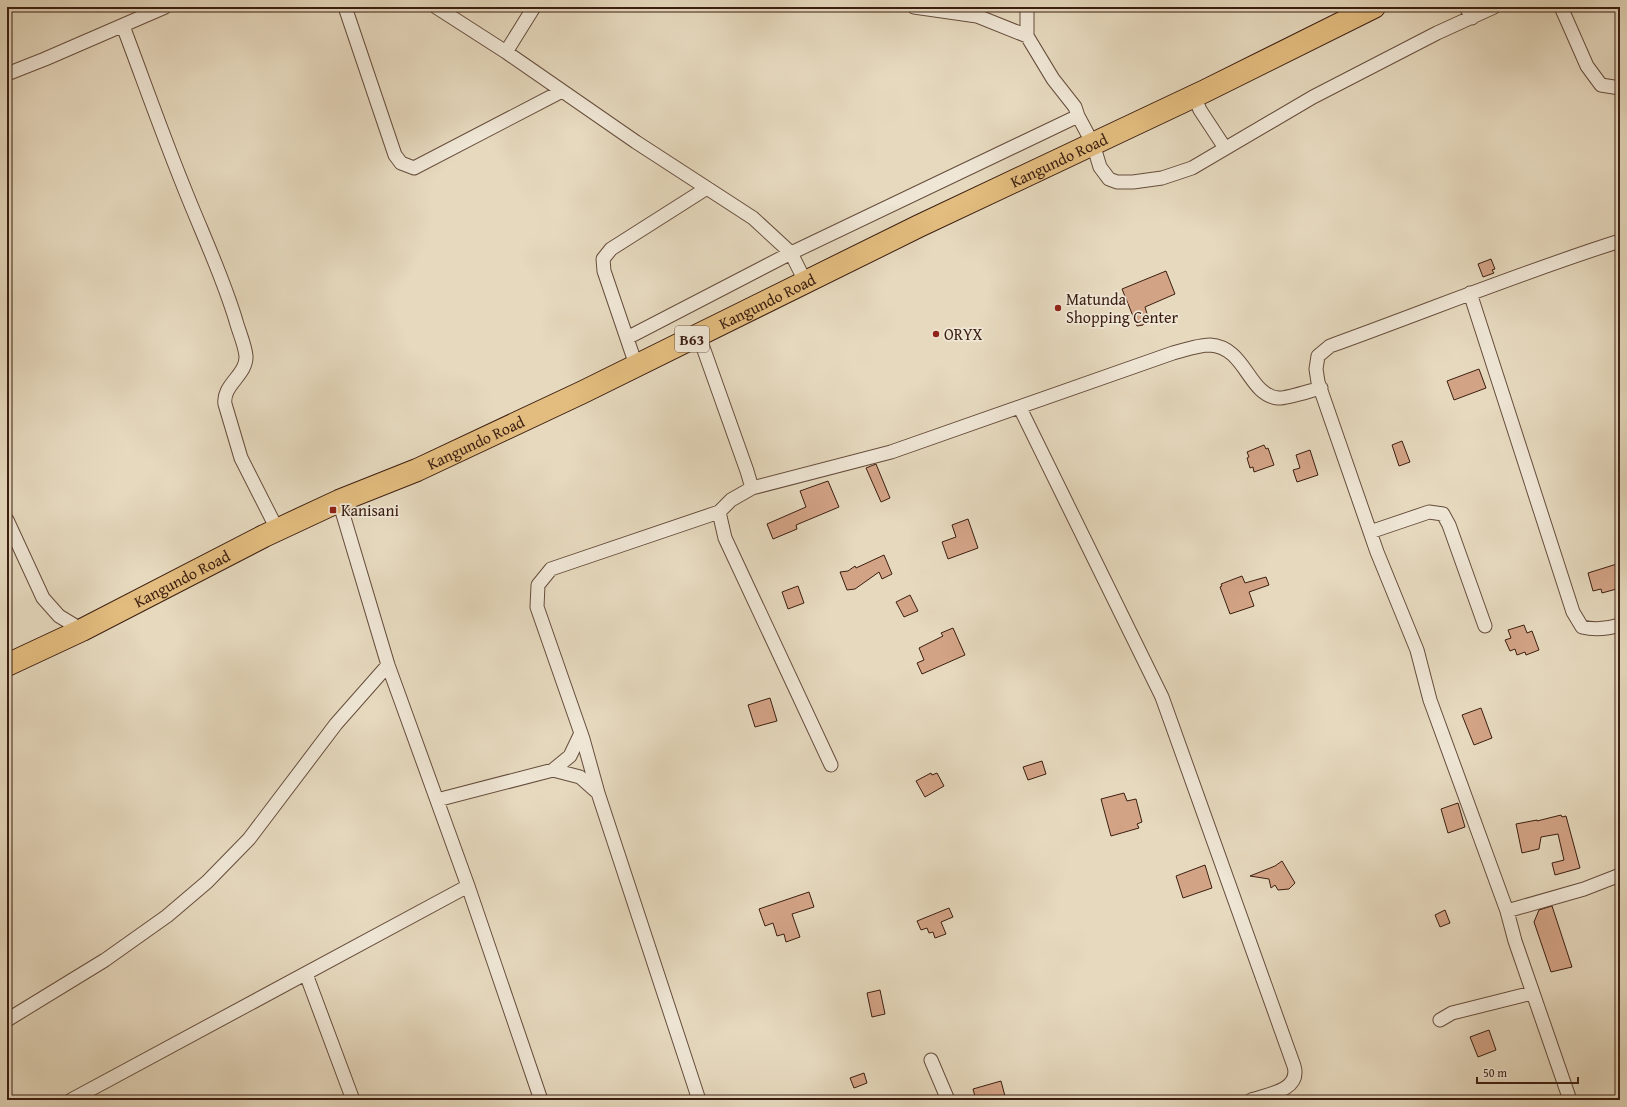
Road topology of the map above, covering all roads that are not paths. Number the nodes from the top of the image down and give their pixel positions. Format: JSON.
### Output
{"nodes":[{"id":1,"x":165,"y":7,"type":"edge"},
{"id":2,"x":345,"y":7,"type":"edge"},
{"id":3,"x":436,"y":7,"type":"edge"},
{"id":4,"x":534,"y":7,"type":"edge"},
{"id":5,"x":914,"y":7,"type":"edge"},
{"id":6,"x":1027,"y":7,"type":"edge"},
{"id":7,"x":1374,"y":7,"type":"edge"},
{"id":8,"x":1494,"y":7,"type":"edge"},
{"id":9,"x":1561,"y":7,"type":"edge"},
{"id":10,"x":980,"y":12,"type":"edge"},
{"id":11,"x":1469,"y":12,"type":"edge"},
{"id":12,"x":123,"y":26,"type":"junction"},
{"id":13,"x":1027,"y":36,"type":"junction"},
{"id":14,"x":506,"y":52,"type":"junction"},
{"id":15,"x":7,"y":74,"type":"edge"},
{"id":16,"x":1620,"y":88,"type":"edge"},
{"id":17,"x":562,"y":91,"type":"junction"},
{"id":18,"x":1194,"y":96,"type":"junction"},
{"id":19,"x":1078,"y":116,"type":"junction"},
{"id":20,"x":1093,"y":144,"type":"junction"},
{"id":21,"x":1225,"y":148,"type":"junction"},
{"id":22,"x":707,"y":188,"type":"junction"},
{"id":23,"x":1620,"y":241,"type":"edge"},
{"id":24,"x":791,"y":253,"type":"junction"},
{"id":25,"x":806,"y":283,"type":"junction"},
{"id":26,"x":1470,"y":293,"type":"junction"},
{"id":27,"x":699,"y":336,"type":"junction"},
{"id":28,"x":627,"y":338,"type":"junction"},
{"id":29,"x":636,"y":365,"type":"junction"},
{"id":30,"x":1321,"y":388,"type":"junction"},
{"id":31,"x":1020,"y":408,"type":"junction"},
{"id":32,"x":752,"y":488,"type":"junction"},
{"id":33,"x":339,"y":501,"type":"junction"},
{"id":34,"x":719,"y":512,"type":"junction"},
{"id":35,"x":7,"y":520,"type":"edge"},
{"id":36,"x":278,"y":531,"type":"junction"},
{"id":37,"x":1370,"y":532,"type":"junction"},
{"id":38,"x":1620,"y":625,"type":"edge"},
{"id":39,"x":1485,"y":626,"type":"dead end"},
{"id":40,"x":82,"y":630,"type":"junction"},
{"id":41,"x":7,"y":665,"type":"edge"},
{"id":42,"x":388,"y":665,"type":"junction"},
{"id":43,"x":581,"y":733,"type":"junction"},
{"id":44,"x":831,"y":765,"type":"dead end"},
{"id":45,"x":553,"y":770,"type":"junction"},
{"id":46,"x":598,"y":793,"type":"junction"},
{"id":47,"x":437,"y":800,"type":"junction"},
{"id":48,"x":1620,"y":875,"type":"edge"},
{"id":49,"x":468,"y":886,"type":"junction"},
{"id":50,"x":1507,"y":911,"type":"junction"},
{"id":51,"x":306,"y":974,"type":"junction"},
{"id":52,"x":1532,"y":993,"type":"junction"},
{"id":53,"x":7,"y":1020,"type":"edge"},
{"id":54,"x":1440,"y":1020,"type":"dead end"},
{"id":55,"x":932,"y":1060,"type":"dead end"},
{"id":56,"x":93,"y":1095,"type":"edge"},
{"id":57,"x":71,"y":1100,"type":"edge"},
{"id":58,"x":353,"y":1100,"type":"edge"},
{"id":59,"x":541,"y":1100,"type":"edge"},
{"id":60,"x":699,"y":1100,"type":"edge"},
{"id":61,"x":948,"y":1100,"type":"edge"},
{"id":62,"x":1251,"y":1100,"type":"edge"},
{"id":63,"x":1570,"y":1100,"type":"edge"}],
"edges":[{"from":1,"to":12,"type":"street"},
{"from":2,"to":17,"type":"street"},
{"from":3,"to":14,"type":"street"},
{"from":4,"to":14,"type":"street"},
{"from":5,"to":10,"type":"street"},
{"from":6,"to":13,"type":"street"},
{"from":7,"to":18,"type":"highway","name":"Kangundo Road","number":"B63"},
{"from":8,"to":11,"type":"street"},
{"from":9,"to":16,"type":"street"},
{"from":10,"to":13,"type":"street"},
{"from":11,"to":21,"type":"street"},
{"from":12,"to":15,"type":"street"},
{"from":12,"to":36,"type":"street"},
{"from":13,"to":19,"type":"street"},
{"from":14,"to":17,"type":"street"},
{"from":17,"to":22,"type":"street"},
{"from":18,"to":20,"type":"highway","name":"Kangundo Road","number":"B63"},
{"from":18,"to":21,"type":"street"},
{"from":19,"to":20,"type":"street"},
{"from":19,"to":24,"type":"street"},
{"from":20,"to":21,"type":"street"},
{"from":20,"to":25,"type":"highway","name":"Kangundo Road","number":"B63"},
{"from":22,"to":24,"type":"street"},
{"from":22,"to":28,"type":"street"},
{"from":23,"to":26,"type":"street"},
{"from":24,"to":25,"type":"street"},
{"from":24,"to":28,"type":"street"},
{"from":25,"to":27,"type":"highway","name":"Kangundo Road","number":"B63"},
{"from":26,"to":30,"type":"street"},
{"from":26,"to":38,"type":"street"},
{"from":27,"to":29,"type":"highway","name":"Kangundo Road","number":"B63"},
{"from":27,"to":32,"type":"street"},
{"from":28,"to":29,"type":"street"},
{"from":29,"to":33,"type":"highway","name":"Kangundo Road","number":"B63"},
{"from":30,"to":31,"type":"street"},
{"from":30,"to":37,"type":"street"},
{"from":31,"to":32,"type":"street"},
{"from":31,"to":62,"type":"street"},
{"from":32,"to":34,"type":"street"},
{"from":33,"to":36,"type":"highway","name":"Kangundo Road","number":"B63"},
{"from":33,"to":42,"type":"street"},
{"from":34,"to":43,"type":"street"},
{"from":34,"to":44,"type":"street"},
{"from":35,"to":40,"type":"street"},
{"from":36,"to":40,"type":"highway","name":"Kangundo Road","number":"B63"},
{"from":37,"to":39,"type":"street"},
{"from":37,"to":50,"type":"street"},
{"from":40,"to":41,"type":"highway","name":"Kangundo Road","number":"B63"},
{"from":42,"to":47,"type":"street"},
{"from":42,"to":53,"type":"street"},
{"from":43,"to":45,"type":"street"},
{"from":43,"to":46,"type":"street"},
{"from":45,"to":46,"type":"street"},
{"from":45,"to":47,"type":"street"},
{"from":46,"to":60,"type":"street"},
{"from":47,"to":49,"type":"street"},
{"from":48,"to":50,"type":"street"},
{"from":49,"to":51,"type":"street"},
{"from":49,"to":59,"type":"street"},
{"from":50,"to":52,"type":"street"},
{"from":51,"to":56,"type":"street"},
{"from":51,"to":58,"type":"street"},
{"from":52,"to":54,"type":"street"},
{"from":52,"to":63,"type":"street"},
{"from":55,"to":61,"type":"street"},
{"from":56,"to":57,"type":"street"}]}
